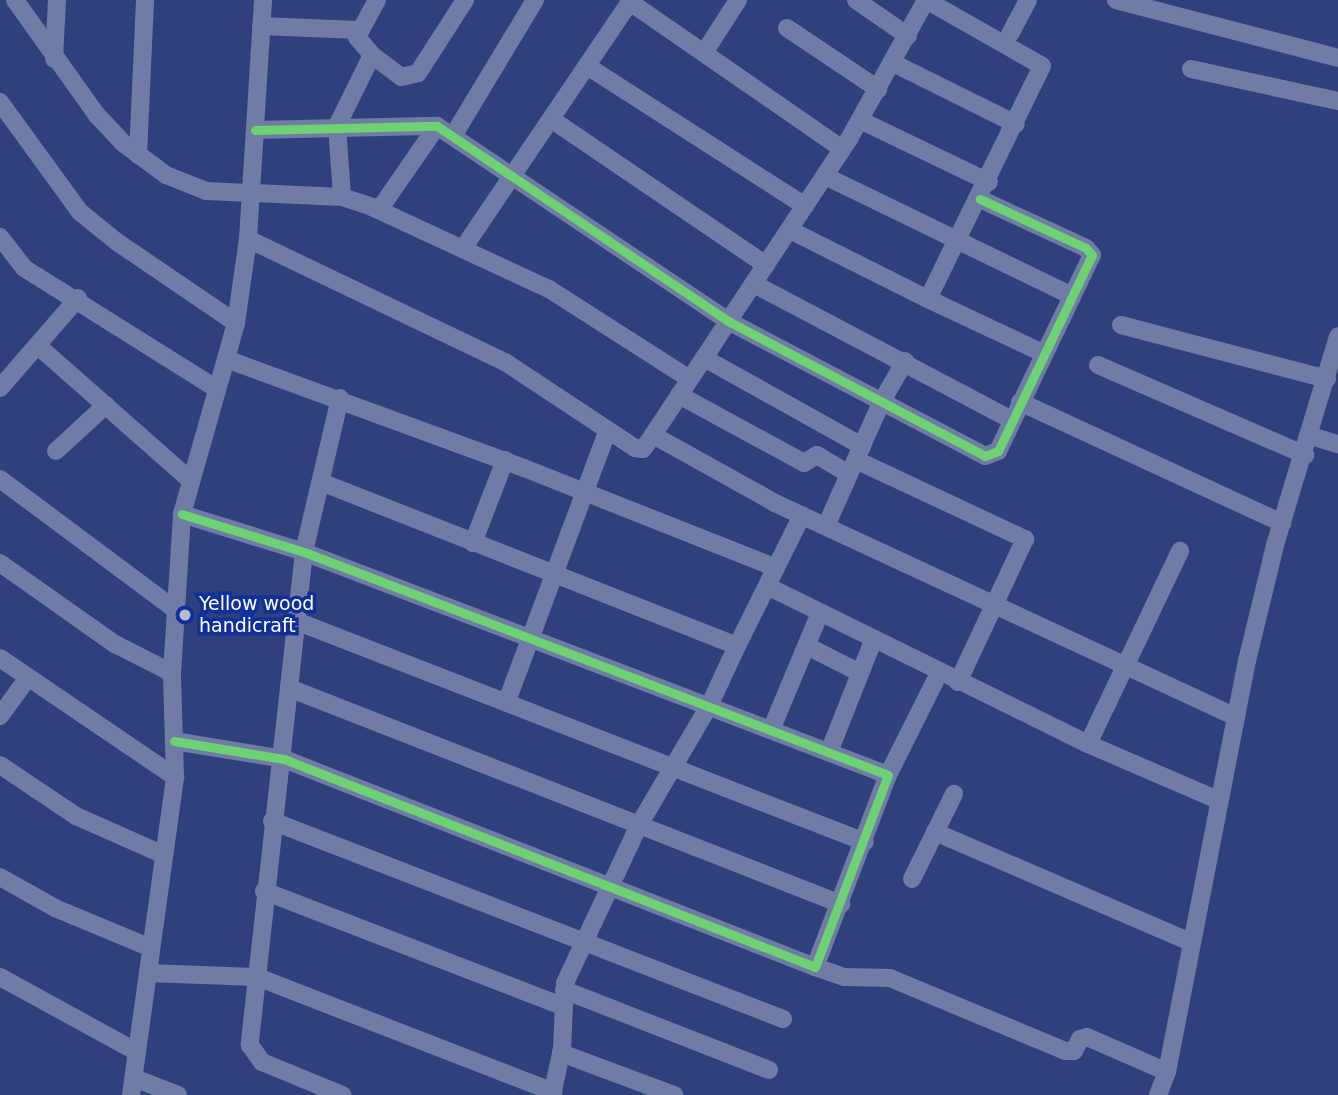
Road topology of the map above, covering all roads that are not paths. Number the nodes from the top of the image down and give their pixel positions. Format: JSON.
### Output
{"nodes":[{"id":1,"x":15,"y":0,"type":"edge"},
{"id":2,"x":57,"y":0,"type":"edge"},
{"id":3,"x":145,"y":0,"type":"edge"},
{"id":4,"x":263,"y":0,"type":"edge"},
{"id":5,"x":377,"y":0,"type":"edge"},
{"id":6,"x":465,"y":0,"type":"edge"},
{"id":7,"x":535,"y":0,"type":"edge"},
{"id":8,"x":738,"y":0,"type":"edge"},
{"id":9,"x":856,"y":0,"type":"edge"},
{"id":10,"x":926,"y":0,"type":"edge"},
{"id":11,"x":1028,"y":0,"type":"edge"},
{"id":12,"x":1116,"y":0,"type":"edge"},
{"id":13,"x":630,"y":1,"type":"edge"},
{"id":14,"x":261,"y":26,"type":"junction"},
{"id":15,"x":787,"y":28,"type":"dead end"},
{"id":16,"x":359,"y":30,"type":"junction"},
{"id":17,"x":1010,"y":34,"type":"dead end"},
{"id":18,"x":908,"y":36,"type":"junction"},
{"id":19,"x":704,"y":53,"type":"junction"},
{"id":20,"x":372,"y":55,"type":"junction"},
{"id":21,"x":1338,"y":58,"type":"edge"},
{"id":22,"x":54,"y":59,"type":"junction"},
{"id":23,"x":893,"y":64,"type":"junction"},
{"id":24,"x":587,"y":66,"type":"junction"},
{"id":25,"x":1191,"y":69,"type":"dead end"},
{"id":26,"x":878,"y":89,"type":"junction"},
{"id":27,"x":1338,"y":101,"type":"edge"},
{"id":28,"x":0,"y":102,"type":"edge"},
{"id":29,"x":551,"y":120,"type":"junction"},
{"id":30,"x":860,"y":120,"type":"junction"},
{"id":31,"x":1016,"y":124,"type":"junction"},
{"id":32,"x":337,"y":126,"type":"junction"},
{"id":33,"x":437,"y":126,"type":"junction"},
{"id":34,"x":255,"y":130,"type":"junction"},
{"id":35,"x":453,"y":136,"type":"junction"},
{"id":36,"x":842,"y":149,"type":"junction"},
{"id":37,"x":138,"y":155,"type":"junction"},
{"id":38,"x":513,"y":175,"type":"junction"},
{"id":39,"x":825,"y":176,"type":"junction"},
{"id":40,"x":989,"y":182,"type":"junction"},
{"id":41,"x":251,"y":195,"type":"junction"},
{"id":42,"x":342,"y":197,"type":"junction"},
{"id":43,"x":980,"y":199,"type":"junction"},
{"id":44,"x":805,"y":206,"type":"junction"},
{"id":45,"x":379,"y":210,"type":"junction"},
{"id":46,"x":790,"y":229,"type":"junction"},
{"id":47,"x":0,"y":237,"type":"edge"},
{"id":48,"x":248,"y":240,"type":"junction"},
{"id":49,"x":958,"y":242,"type":"junction"},
{"id":50,"x":464,"y":247,"type":"junction"},
{"id":51,"x":766,"y":265,"type":"junction"},
{"id":52,"x":754,"y":284,"type":"junction"},
{"id":53,"x":1072,"y":296,"type":"junction"},
{"id":54,"x":78,"y":298,"type":"junction"},
{"id":55,"x":928,"y":299,"type":"junction"},
{"id":56,"x":728,"y":321,"type":"junction"},
{"id":57,"x":236,"y":323,"type":"junction"},
{"id":58,"x":1121,"y":325,"type":"dead end"},
{"id":59,"x":1338,"y":336,"type":"edge"},
{"id":60,"x":37,"y":345,"type":"junction"},
{"id":61,"x":1042,"y":353,"type":"junction"},
{"id":62,"x":704,"y":358,"type":"junction"},
{"id":63,"x":226,"y":359,"type":"junction"},
{"id":64,"x":905,"y":361,"type":"junction"},
{"id":65,"x":1098,"y":365,"type":"dead end"},
{"id":66,"x":690,"y":379,"type":"junction"},
{"id":67,"x":1326,"y":379,"type":"junction"},
{"id":68,"x":0,"y":388,"type":"edge"},
{"id":69,"x":217,"y":388,"type":"junction"},
{"id":70,"x":679,"y":395,"type":"junction"},
{"id":71,"x":340,"y":398,"type":"junction"},
{"id":72,"x":882,"y":401,"type":"junction"},
{"id":73,"x":1020,"y":402,"type":"junction"},
{"id":74,"x":106,"y":405,"type":"junction"},
{"id":75,"x":1012,"y":420,"type":"junction"},
{"id":76,"x":608,"y":430,"type":"junction"},
{"id":77,"x":653,"y":435,"type":"junction"},
{"id":78,"x":1311,"y":436,"type":"junction"},
{"id":79,"x":1338,"y":444,"type":"edge"},
{"id":80,"x":56,"y":451,"type":"dead end"},
{"id":81,"x":1305,"y":455,"type":"junction"},
{"id":82,"x":505,"y":460,"type":"junction"},
{"id":83,"x":856,"y":460,"type":"junction"},
{"id":84,"x":0,"y":479,"type":"edge"},
{"id":85,"x":190,"y":480,"type":"junction"},
{"id":86,"x":321,"y":482,"type":"junction"},
{"id":87,"x":586,"y":493,"type":"junction"},
{"id":88,"x":182,"y":514,"type":"junction"},
{"id":89,"x":802,"y":515,"type":"junction"},
{"id":90,"x":1282,"y":523,"type":"junction"},
{"id":91,"x":826,"y":526,"type":"junction"},
{"id":92,"x":473,"y":543,"type":"junction"},
{"id":93,"x":1180,"y":551,"type":"dead end"},
{"id":94,"x":304,"y":552,"type":"junction"},
{"id":95,"x":0,"y":563,"type":"edge"},
{"id":96,"x":776,"y":568,"type":"junction"},
{"id":97,"x":552,"y":575,"type":"junction"},
{"id":98,"x":767,"y":586,"type":"junction"},
{"id":99,"x":994,"y":601,"type":"junction"},
{"id":100,"x":176,"y":610,"type":"junction"},
{"id":101,"x":820,"y":613,"type":"junction"},
{"id":102,"x":296,"y":621,"type":"junction"},
{"id":103,"x":528,"y":637,"type":"junction"},
{"id":104,"x":873,"y":641,"type":"junction"},
{"id":105,"x":737,"y":646,"type":"junction"},
{"id":106,"x":807,"y":646,"type":"junction"},
{"id":107,"x":0,"y":658,"type":"edge"},
{"id":108,"x":1125,"y":665,"type":"junction"},
{"id":109,"x":172,"y":673,"type":"junction"},
{"id":110,"x":860,"y":673,"type":"junction"},
{"id":111,"x":939,"y":673,"type":"junction"},
{"id":112,"x":27,"y":679,"type":"junction"},
{"id":113,"x":958,"y":682,"type":"junction"},
{"id":114,"x":289,"y":688,"type":"junction"},
{"id":115,"x":507,"y":701,"type":"junction"},
{"id":116,"x":709,"y":706,"type":"junction"},
{"id":117,"x":0,"y":716,"type":"edge"},
{"id":118,"x":1236,"y":717,"type":"junction"},
{"id":119,"x":771,"y":730,"type":"junction"},
{"id":120,"x":174,"y":741,"type":"junction"},
{"id":121,"x":1088,"y":744,"type":"junction"},
{"id":122,"x":830,"y":752,"type":"junction"},
{"id":123,"x":284,"y":759,"type":"junction"},
{"id":124,"x":673,"y":764,"type":"junction"},
{"id":125,"x":0,"y":765,"type":"edge"},
{"id":126,"x":888,"y":775,"type":"junction"},
{"id":127,"x":175,"y":777,"type":"junction"},
{"id":128,"x":954,"y":794,"type":"dead end"},
{"id":129,"x":1218,"y":800,"type":"junction"},
{"id":130,"x":272,"y":821,"type":"junction"},
{"id":131,"x":639,"y":825,"type":"junction"},
{"id":132,"x":935,"y":832,"type":"junction"},
{"id":133,"x":865,"y":842,"type":"junction"},
{"id":134,"x":164,"y":855,"type":"junction"},
{"id":135,"x":0,"y":877,"type":"edge"},
{"id":136,"x":912,"y":879,"type":"dead end"},
{"id":137,"x":612,"y":885,"type":"junction"},
{"id":138,"x":264,"y":891,"type":"junction"},
{"id":139,"x":841,"y":904,"type":"junction"},
{"id":140,"x":586,"y":942,"type":"junction"},
{"id":141,"x":1190,"y":942,"type":"junction"},
{"id":142,"x":151,"y":948,"type":"junction"},
{"id":143,"x":815,"y":967,"type":"junction"},
{"id":144,"x":148,"y":973,"type":"junction"},
{"id":145,"x":257,"y":977,"type":"junction"},
{"id":146,"x":2,"y":983,"type":"edge"},
{"id":147,"x":563,"y":998,"type":"junction"},
{"id":148,"x":783,"y":1019,"type":"dead end"},
{"id":149,"x":137,"y":1052,"type":"junction"},
{"id":150,"x":561,"y":1053,"type":"junction"},
{"id":151,"x":769,"y":1070,"type":"dead end"},
{"id":152,"x":1167,"y":1072,"type":"junction"},
{"id":153,"x":133,"y":1087,"type":"edge"},
{"id":154,"x":652,"y":1091,"type":"edge"},
{"id":155,"x":552,"y":1094,"type":"edge"},
{"id":156,"x":178,"y":1095,"type":"edge"},
{"id":157,"x":342,"y":1095,"type":"edge"},
{"id":158,"x":674,"y":1095,"type":"edge"},
{"id":159,"x":1158,"y":1095,"type":"edge"}],
"edges":[{"from":1,"to":22,"type":"street"},
{"from":2,"to":22,"type":"street"},
{"from":3,"to":37,"type":"street"},
{"from":4,"to":14,"type":"street"},
{"from":5,"to":16,"type":"street"},
{"from":6,"to":20,"type":"street"},
{"from":7,"to":35,"type":"street"},
{"from":8,"to":19,"type":"street"},
{"from":9,"to":18,"type":"street"},
{"from":10,"to":18,"type":"street"},
{"from":10,"to":31,"type":"street"},
{"from":11,"to":17,"type":"street"},
{"from":12,"to":21,"type":"street"},
{"from":13,"to":19,"type":"street"},
{"from":13,"to":24,"type":"street"},
{"from":14,"to":16,"type":"street"},
{"from":14,"to":34,"type":"street"},
{"from":15,"to":26,"type":"street"},
{"from":16,"to":20,"type":"street"},
{"from":18,"to":23,"type":"street"},
{"from":19,"to":36,"type":"street"},
{"from":20,"to":32,"type":"street"},
{"from":22,"to":37,"type":"street"},
{"from":23,"to":26,"type":"street"},
{"from":23,"to":31,"type":"street"},
{"from":24,"to":29,"type":"street"},
{"from":24,"to":44,"type":"street"},
{"from":25,"to":27,"type":"street"},
{"from":26,"to":30,"type":"street"},
{"from":28,"to":57,"type":"street"},
{"from":29,"to":38,"type":"street"},
{"from":29,"to":51,"type":"street"},
{"from":30,"to":36,"type":"street"},
{"from":30,"to":40,"type":"street"},
{"from":31,"to":40,"type":"street"},
{"from":32,"to":33,"type":"street"},
{"from":32,"to":34,"type":"street"},
{"from":32,"to":42,"type":"street"},
{"from":33,"to":35,"type":"street"},
{"from":33,"to":45,"type":"street"},
{"from":34,"to":41,"type":"street"},
{"from":35,"to":38,"type":"street"},
{"from":36,"to":39,"type":"street"},
{"from":37,"to":41,"type":"street"},
{"from":38,"to":50,"type":"street"},
{"from":38,"to":56,"type":"street"},
{"from":39,"to":44,"type":"street"},
{"from":39,"to":49,"type":"street"},
{"from":40,"to":43,"type":"street"},
{"from":41,"to":42,"type":"street"},
{"from":41,"to":48,"type":"street"},
{"from":42,"to":45,"type":"street"},
{"from":43,"to":49,"type":"street"},
{"from":43,"to":53,"type":"street"},
{"from":44,"to":46,"type":"street"},
{"from":45,"to":50,"type":"street"},
{"from":46,"to":51,"type":"street"},
{"from":46,"to":55,"type":"street"},
{"from":47,"to":54,"type":"street"},
{"from":48,"to":57,"type":"street"},
{"from":48,"to":76,"type":"street"},
{"from":49,"to":53,"type":"street"},
{"from":49,"to":55,"type":"street"},
{"from":50,"to":66,"type":"street"},
{"from":51,"to":52,"type":"street"},
{"from":52,"to":56,"type":"street"},
{"from":52,"to":64,"type":"street"},
{"from":53,"to":61,"type":"street"},
{"from":54,"to":60,"type":"street"},
{"from":54,"to":69,"type":"street"},
{"from":55,"to":61,"type":"street"},
{"from":56,"to":62,"type":"street"},
{"from":56,"to":72,"type":"street"},
{"from":57,"to":63,"type":"street"},
{"from":58,"to":67,"type":"street"},
{"from":59,"to":67,"type":"street"},
{"from":60,"to":68,"type":"street"},
{"from":60,"to":74,"type":"street"},
{"from":61,"to":73,"type":"street"},
{"from":62,"to":66,"type":"street"},
{"from":62,"to":83,"type":"street"},
{"from":63,"to":69,"type":"street"},
{"from":63,"to":71,"type":"street"},
{"from":64,"to":72,"type":"street"},
{"from":64,"to":75,"type":"street"},
{"from":65,"to":81,"type":"street"},
{"from":66,"to":70,"type":"street"},
{"from":67,"to":78,"type":"street"},
{"from":69,"to":85,"type":"street"},
{"from":70,"to":77,"type":"street"},
{"from":70,"to":83,"type":"street"},
{"from":71,"to":82,"type":"street"},
{"from":71,"to":86,"type":"street"},
{"from":72,"to":75,"type":"street"},
{"from":72,"to":83,"type":"street"},
{"from":73,"to":75,"type":"street"},
{"from":73,"to":90,"type":"street"},
{"from":74,"to":80,"type":"street"},
{"from":74,"to":85,"type":"street"},
{"from":76,"to":77,"type":"street"},
{"from":76,"to":87,"type":"street"},
{"from":77,"to":89,"type":"street"},
{"from":78,"to":79,"type":"street"},
{"from":78,"to":81,"type":"street"},
{"from":81,"to":90,"type":"street"},
{"from":82,"to":87,"type":"street"},
{"from":82,"to":92,"type":"street"},
{"from":83,"to":91,"type":"street"},
{"from":83,"to":99,"type":"street"},
{"from":84,"to":100,"type":"street"},
{"from":85,"to":88,"type":"street"},
{"from":86,"to":92,"type":"street"},
{"from":86,"to":94,"type":"street"},
{"from":87,"to":96,"type":"street"},
{"from":87,"to":97,"type":"street"},
{"from":88,"to":94,"type":"street"},
{"from":88,"to":100,"type":"street"},
{"from":89,"to":91,"type":"street"},
{"from":89,"to":96,"type":"street"},
{"from":90,"to":118,"type":"street"},
{"from":91,"to":99,"type":"street"},
{"from":92,"to":97,"type":"street"},
{"from":93,"to":108,"type":"street"},
{"from":94,"to":102,"type":"street"},
{"from":94,"to":103,"type":"street"},
{"from":95,"to":109,"type":"street"},
{"from":96,"to":98,"type":"street"},
{"from":97,"to":103,"type":"street"},
{"from":97,"to":105,"type":"street"},
{"from":98,"to":101,"type":"street"},
{"from":98,"to":105,"type":"street"},
{"from":99,"to":108,"type":"street"},
{"from":99,"to":113,"type":"street"},
{"from":100,"to":109,"type":"street"},
{"from":101,"to":104,"type":"street"},
{"from":101,"to":106,"type":"street"},
{"from":102,"to":114,"type":"street"},
{"from":102,"to":115,"type":"street"},
{"from":103,"to":115,"type":"street"},
{"from":103,"to":116,"type":"street"},
{"from":104,"to":110,"type":"street"},
{"from":104,"to":111,"type":"street"},
{"from":105,"to":116,"type":"street"},
{"from":106,"to":110,"type":"street"},
{"from":106,"to":119,"type":"street"},
{"from":107,"to":112,"type":"street"},
{"from":108,"to":118,"type":"street"},
{"from":108,"to":121,"type":"street"},
{"from":109,"to":120,"type":"street"},
{"from":110,"to":122,"type":"street"},
{"from":111,"to":113,"type":"street"},
{"from":111,"to":126,"type":"street"},
{"from":112,"to":117,"type":"street"},
{"from":112,"to":127,"type":"street"},
{"from":113,"to":121,"type":"street"},
{"from":114,"to":123,"type":"street"},
{"from":114,"to":131,"type":"street"},
{"from":115,"to":124,"type":"street"},
{"from":116,"to":119,"type":"street"},
{"from":116,"to":124,"type":"street"},
{"from":118,"to":129,"type":"street"},
{"from":119,"to":122,"type":"street"},
{"from":120,"to":123,"type":"street"},
{"from":120,"to":127,"type":"street"},
{"from":121,"to":129,"type":"street"},
{"from":122,"to":126,"type":"street"},
{"from":123,"to":130,"type":"street"},
{"from":123,"to":137,"type":"street"},
{"from":124,"to":131,"type":"street"},
{"from":124,"to":133,"type":"street"},
{"from":125,"to":134,"type":"street"},
{"from":126,"to":133,"type":"street"},
{"from":127,"to":134,"type":"street"},
{"from":128,"to":132,"type":"street"},
{"from":129,"to":141,"type":"street"},
{"from":130,"to":138,"type":"street"},
{"from":130,"to":140,"type":"street"},
{"from":131,"to":137,"type":"street"},
{"from":131,"to":139,"type":"street"},
{"from":132,"to":136,"type":"street"},
{"from":132,"to":141,"type":"street"},
{"from":133,"to":139,"type":"street"},
{"from":134,"to":142,"type":"street"},
{"from":135,"to":142,"type":"street"},
{"from":137,"to":140,"type":"street"},
{"from":137,"to":143,"type":"street"},
{"from":138,"to":145,"type":"street"},
{"from":138,"to":147,"type":"street"},
{"from":139,"to":143,"type":"street"},
{"from":140,"to":147,"type":"street"},
{"from":140,"to":148,"type":"street"},
{"from":141,"to":152,"type":"street"},
{"from":142,"to":144,"type":"street"},
{"from":143,"to":152,"type":"street"},
{"from":144,"to":145,"type":"street"},
{"from":144,"to":149,"type":"street"},
{"from":145,"to":155,"type":"street"},
{"from":145,"to":157,"type":"street"},
{"from":146,"to":149,"type":"street"},
{"from":147,"to":150,"type":"street"},
{"from":147,"to":151,"type":"street"},
{"from":149,"to":153,"type":"street"},
{"from":150,"to":154,"type":"street"},
{"from":150,"to":155,"type":"street"},
{"from":152,"to":159,"type":"street"},
{"from":153,"to":156,"type":"street"},
{"from":154,"to":158,"type":"street"}]}
